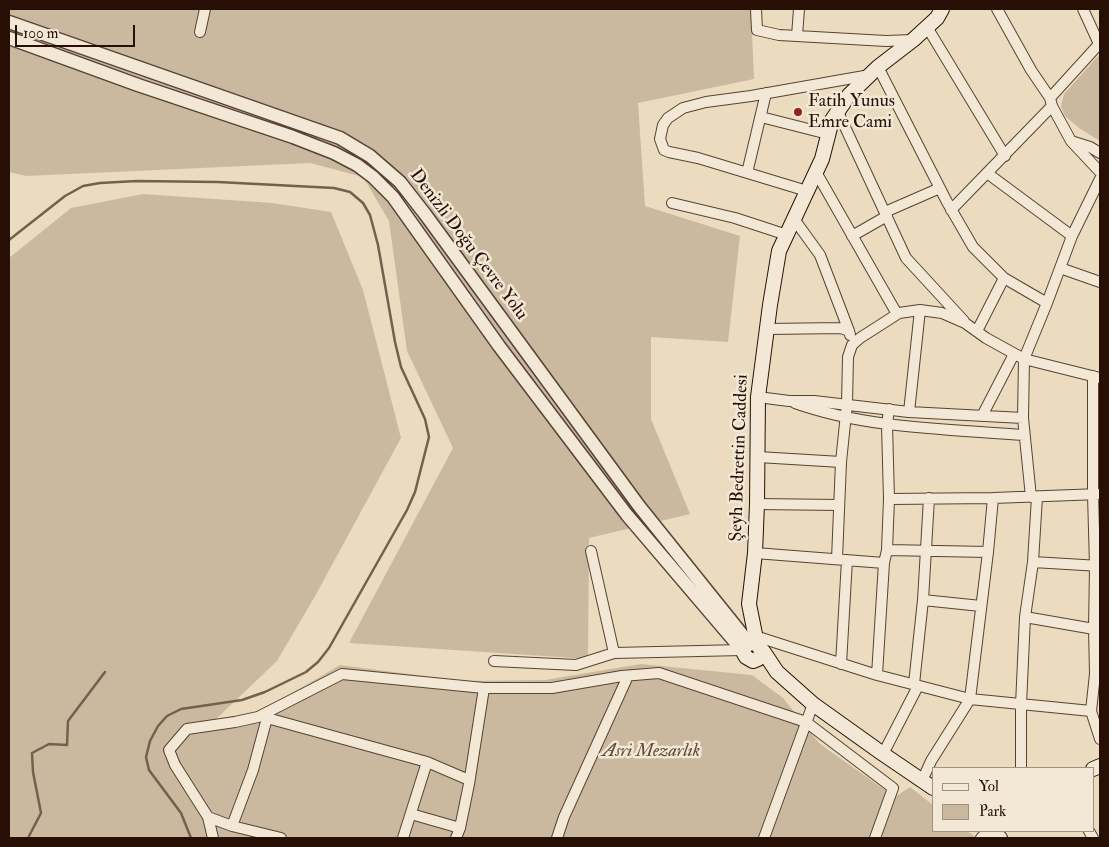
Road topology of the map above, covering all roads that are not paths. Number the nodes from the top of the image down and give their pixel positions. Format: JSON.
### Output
{"nodes":[{"id":1,"x":205,"y":9,"type":"edge"},
{"id":2,"x":756,"y":9,"type":"edge"},
{"id":3,"x":799,"y":9,"type":"edge"},
{"id":4,"x":942,"y":9,"type":"edge"},
{"id":5,"x":997,"y":9,"type":"edge"},
{"id":6,"x":1083,"y":9,"type":"edge"},
{"id":7,"x":9,"y":22,"type":"edge"},
{"id":8,"x":927,"y":27,"type":"junction"},
{"id":9,"x":200,"y":32,"type":"dead end"},
{"id":10,"x":797,"y":36,"type":"junction"},
{"id":11,"x":9,"y":38,"type":"edge"},
{"id":12,"x":912,"y":40,"type":"junction"},
{"id":13,"x":1100,"y":43,"type":"edge"},
{"id":14,"x":874,"y":71,"type":"junction"},
{"id":15,"x":766,"y":93,"type":"junction"},
{"id":16,"x":1051,"y":102,"type":"junction"},
{"id":17,"x":838,"y":112,"type":"junction"},
{"id":18,"x":761,"y":117,"type":"junction"},
{"id":19,"x":828,"y":134,"type":"junction"},
{"id":20,"x":1070,"y":141,"type":"junction"},
{"id":21,"x":1100,"y":153,"type":"edge"},
{"id":22,"x":1005,"y":156,"type":"junction"},
{"id":23,"x":816,"y":172,"type":"junction"},
{"id":24,"x":1100,"y":172,"type":"edge"},
{"id":25,"x":747,"y":173,"type":"junction"},
{"id":26,"x":987,"y":173,"type":"junction"},
{"id":27,"x":1100,"y":179,"type":"edge"},
{"id":28,"x":940,"y":188,"type":"junction"},
{"id":29,"x":807,"y":191,"type":"junction"},
{"id":30,"x":672,"y":204,"type":"dead end"},
{"id":31,"x":951,"y":210,"type":"junction"},
{"id":32,"x":886,"y":214,"type":"junction"},
{"id":33,"x":794,"y":219,"type":"junction"},
{"id":34,"x":787,"y":235,"type":"junction"},
{"id":35,"x":852,"y":236,"type":"junction"},
{"id":36,"x":1072,"y":236,"type":"junction"},
{"id":37,"x":1060,"y":268,"type":"junction"},
{"id":38,"x":1004,"y":278,"type":"junction"},
{"id":39,"x":1100,"y":282,"type":"edge"},
{"id":40,"x":1047,"y":303,"type":"junction"},
{"id":41,"x":920,"y":310,"type":"junction"},
{"id":42,"x":897,"y":314,"type":"junction"},
{"id":43,"x":965,"y":322,"type":"junction"},
{"id":44,"x":767,"y":329,"type":"junction"},
{"id":45,"x":849,"y":331,"type":"junction"},
{"id":46,"x":977,"y":331,"type":"junction"},
{"id":47,"x":852,"y":345,"type":"junction"},
{"id":48,"x":1014,"y":354,"type":"junction"},
{"id":49,"x":1024,"y":359,"type":"junction"},
{"id":50,"x":1097,"y":377,"type":"edge"},
{"id":51,"x":758,"y":397,"type":"junction"},
{"id":52,"x":789,"y":401,"type":"junction"},
{"id":53,"x":847,"y":404,"type":"junction"},
{"id":54,"x":889,"y":410,"type":"junction"},
{"id":55,"x":909,"y":412,"type":"junction"},
{"id":56,"x":982,"y":416,"type":"junction"},
{"id":57,"x":846,"y":417,"type":"junction"},
{"id":58,"x":1023,"y":418,"type":"junction"},
{"id":59,"x":887,"y":425,"type":"junction"},
{"id":60,"x":1024,"y":435,"type":"junction"},
{"id":61,"x":758,"y":457,"type":"junction"},
{"id":62,"x":841,"y":462,"type":"junction"},
{"id":63,"x":1097,"y":494,"type":"edge"},
{"id":64,"x":1034,"y":497,"type":"junction"},
{"id":65,"x":890,"y":498,"type":"junction"},
{"id":66,"x":929,"y":498,"type":"junction"},
{"id":67,"x":993,"y":498,"type":"junction"},
{"id":68,"x":757,"y":504,"type":"junction"},
{"id":69,"x":839,"y":505,"type":"junction"},
{"id":70,"x":888,"y":550,"type":"junction"},
{"id":71,"x":927,"y":550,"type":"junction"},
{"id":72,"x":591,"y":551,"type":"dead end"},
{"id":73,"x":755,"y":552,"type":"junction"},
{"id":74,"x":988,"y":552,"type":"junction"},
{"id":75,"x":842,"y":559,"type":"junction"},
{"id":76,"x":1033,"y":562,"type":"junction"},
{"id":77,"x":884,"y":563,"type":"junction"},
{"id":78,"x":1098,"y":566,"type":"edge"},
{"id":79,"x":923,"y":600,"type":"junction"},
{"id":80,"x":981,"y":606,"type":"junction"},
{"id":81,"x":1025,"y":616,"type":"junction"},
{"id":82,"x":1094,"y":629,"type":"junction"},
{"id":83,"x":752,"y":644,"type":"junction"},
{"id":84,"x":614,"y":653,"type":"junction"},
{"id":85,"x":494,"y":661,"type":"dead end"},
{"id":86,"x":841,"y":664,"type":"junction"},
{"id":87,"x":776,"y":672,"type":"junction"},
{"id":88,"x":1098,"y":674,"type":"edge"},
{"id":89,"x":628,"y":676,"type":"junction"},
{"id":90,"x":877,"y":676,"type":"junction"},
{"id":91,"x":916,"y":685,"type":"junction"},
{"id":92,"x":484,"y":688,"type":"junction"},
{"id":93,"x":970,"y":699,"type":"junction"},
{"id":94,"x":813,"y":704,"type":"junction"},
{"id":95,"x":1021,"y":704,"type":"junction"},
{"id":96,"x":1092,"y":711,"type":"junction"},
{"id":97,"x":806,"y":722,"type":"junction"},
{"id":98,"x":1100,"y":739,"type":"edge"},
{"id":99,"x":883,"y":754,"type":"junction"},
{"id":100,"x":426,"y":762,"type":"junction"},
{"id":101,"x":1021,"y":767,"type":"edge"},
{"id":102,"x":469,"y":780,"type":"junction"},
{"id":103,"x":930,"y":786,"type":"edge"},
{"id":104,"x":411,"y":814,"type":"junction"},
{"id":105,"x":208,"y":817,"type":"junction"},
{"id":106,"x":232,"y":826,"type":"junction"},
{"id":107,"x":458,"y":833,"type":"edge"},
{"id":108,"x":214,"y":838,"type":"edge"},
{"id":109,"x":281,"y":838,"type":"edge"},
{"id":110,"x":403,"y":838,"type":"edge"},
{"id":111,"x":557,"y":838,"type":"edge"},
{"id":112,"x":764,"y":838,"type":"edge"},
{"id":113,"x":875,"y":838,"type":"edge"}],
"edges":[{"from":1,"to":9,"type":"street"},
{"from":2,"to":10,"type":"street"},
{"from":3,"to":10,"type":"street"},
{"from":4,"to":8,"type":"main road","name":"Şeyh Bedrettin Caddesi"},
{"from":5,"to":16,"type":"street"},
{"from":6,"to":13,"type":"street"},
{"from":7,"to":83,"type":"street","name":"Denizli Doğu Çevre Yolu"},
{"from":8,"to":12,"type":"main road","name":"Şeyh Bedrettin Caddesi"},
{"from":8,"to":22,"type":"street"},
{"from":10,"to":12,"type":"street"},
{"from":11,"to":83,"type":"street","name":"Denizli Doğu Çevre Yolu"},
{"from":12,"to":14,"type":"main road","name":"Şeyh Bedrettin Caddesi"},
{"from":13,"to":16,"type":"street"},
{"from":14,"to":15,"type":"street"},
{"from":14,"to":17,"type":"main road","name":"Şeyh Bedrettin Caddesi"},
{"from":14,"to":28,"type":"street"},
{"from":15,"to":18,"type":"street"},
{"from":15,"to":25,"type":"street"},
{"from":16,"to":20,"type":"street"},
{"from":16,"to":22,"type":"street"},
{"from":17,"to":19,"type":"main road","name":"Şeyh Bedrettin Caddesi"},
{"from":17,"to":32,"type":"street"},
{"from":18,"to":19,"type":"street"},
{"from":18,"to":25,"type":"street"},
{"from":19,"to":23,"type":"main road","name":"Şeyh Bedrettin Caddesi"},
{"from":20,"to":21,"type":"street"},
{"from":20,"to":24,"type":"street"},
{"from":22,"to":26,"type":"street"},
{"from":23,"to":29,"type":"main road","name":"Şeyh Bedrettin Caddesi"},
{"from":23,"to":35,"type":"street"},
{"from":25,"to":29,"type":"street"},
{"from":26,"to":31,"type":"street"},
{"from":26,"to":36,"type":"street"},
{"from":27,"to":36,"type":"street"},
{"from":28,"to":31,"type":"street"},
{"from":28,"to":32,"type":"street"},
{"from":29,"to":33,"type":"main road","name":"Şeyh Bedrettin Caddesi"},
{"from":30,"to":34,"type":"street"},
{"from":31,"to":38,"type":"street"},
{"from":32,"to":35,"type":"street"},
{"from":32,"to":43,"type":"street"},
{"from":33,"to":34,"type":"main road","name":"Şeyh Bedrettin Caddesi"},
{"from":33,"to":45,"type":"street"},
{"from":34,"to":44,"type":"main road","name":"Şeyh Bedrettin Caddesi"},
{"from":35,"to":42,"type":"street"},
{"from":36,"to":37,"type":"street"},
{"from":37,"to":39,"type":"street"},
{"from":37,"to":40,"type":"street"},
{"from":38,"to":40,"type":"street"},
{"from":38,"to":46,"type":"street"},
{"from":40,"to":49,"type":"street"},
{"from":41,"to":42,"type":"street"},
{"from":41,"to":43,"type":"street"},
{"from":41,"to":55,"type":"street"},
{"from":42,"to":47,"type":"street"},
{"from":43,"to":46,"type":"street"},
{"from":44,"to":45,"type":"street"},
{"from":44,"to":51,"type":"main road","name":"Şeyh Bedrettin Caddesi"},
{"from":45,"to":47,"type":"street"},
{"from":46,"to":48,"type":"street"},
{"from":47,"to":53,"type":"street"},
{"from":48,"to":49,"type":"street"},
{"from":48,"to":56,"type":"street"},
{"from":49,"to":50,"type":"street"},
{"from":49,"to":58,"type":"street"},
{"from":50,"to":63,"type":"street"},
{"from":51,"to":52,"type":"street"},
{"from":51,"to":61,"type":"main road","name":"Şeyh Bedrettin Caddesi"},
{"from":52,"to":53,"type":"street"},
{"from":52,"to":57,"type":"street"},
{"from":53,"to":54,"type":"street"},
{"from":53,"to":57,"type":"street"},
{"from":54,"to":55,"type":"street"},
{"from":54,"to":59,"type":"street"},
{"from":55,"to":56,"type":"street"},
{"from":56,"to":58,"type":"street"},
{"from":57,"to":59,"type":"street"},
{"from":57,"to":62,"type":"street"},
{"from":58,"to":60,"type":"street"},
{"from":59,"to":60,"type":"street"},
{"from":59,"to":65,"type":"street"},
{"from":60,"to":64,"type":"street"},
{"from":61,"to":62,"type":"street"},
{"from":61,"to":68,"type":"main road","name":"Şeyh Bedrettin Caddesi"},
{"from":62,"to":69,"type":"street"},
{"from":63,"to":64,"type":"street"},
{"from":63,"to":78,"type":"street"},
{"from":64,"to":67,"type":"street"},
{"from":64,"to":76,"type":"street"},
{"from":65,"to":66,"type":"street"},
{"from":65,"to":70,"type":"street"},
{"from":66,"to":67,"type":"street"},
{"from":66,"to":71,"type":"street"},
{"from":67,"to":74,"type":"street"},
{"from":68,"to":69,"type":"street"},
{"from":68,"to":73,"type":"main road","name":"Şeyh Bedrettin Caddesi"},
{"from":69,"to":75,"type":"street"},
{"from":70,"to":71,"type":"street"},
{"from":70,"to":77,"type":"street"},
{"from":71,"to":74,"type":"street"},
{"from":71,"to":79,"type":"street"},
{"from":72,"to":84,"type":"street"},
{"from":73,"to":75,"type":"street"},
{"from":73,"to":83,"type":"main road","name":"Şeyh Bedrettin Caddesi"},
{"from":74,"to":80,"type":"street"},
{"from":75,"to":77,"type":"street"},
{"from":75,"to":86,"type":"street"},
{"from":76,"to":78,"type":"street"},
{"from":76,"to":81,"type":"street"},
{"from":77,"to":90,"type":"street"},
{"from":78,"to":82,"type":"street"},
{"from":79,"to":80,"type":"street"},
{"from":79,"to":91,"type":"street"},
{"from":80,"to":93,"type":"street"},
{"from":81,"to":82,"type":"street"},
{"from":81,"to":95,"type":"street"},
{"from":82,"to":88,"type":"street"},
{"from":83,"to":84,"type":"street"},
{"from":83,"to":86,"type":"street"},
{"from":83,"to":87,"type":"main road","name":"Şeyh Bedrettin Caddesi"},
{"from":83,"to":87,"type":"main road"},
{"from":84,"to":85,"type":"street"},
{"from":86,"to":90,"type":"street"},
{"from":87,"to":94,"type":"main road","name":"Şeyh Bedrettin Caddesi"},
{"from":88,"to":96,"type":"street"},
{"from":89,"to":92,"type":"street"},
{"from":89,"to":97,"type":"street"},
{"from":89,"to":111,"type":"street"},
{"from":90,"to":91,"type":"street"},
{"from":91,"to":93,"type":"street"},
{"from":91,"to":99,"type":"street"},
{"from":92,"to":102,"type":"street"},
{"from":92,"to":105,"type":"street"},
{"from":93,"to":95,"type":"street"},
{"from":93,"to":103,"type":"street"},
{"from":94,"to":97,"type":"street"},
{"from":94,"to":99,"type":"main road","name":"Şeyh Bedrettin Caddesi"},
{"from":95,"to":96,"type":"street"},
{"from":95,"to":101,"type":"street"},
{"from":96,"to":98,"type":"street"},
{"from":97,"to":112,"type":"street"},
{"from":97,"to":113,"type":"street"},
{"from":99,"to":103,"type":"main road","name":"Şeyh Bedrettin Caddesi"},
{"from":100,"to":102,"type":"street"},
{"from":100,"to":104,"type":"street"},
{"from":100,"to":106,"type":"street"},
{"from":102,"to":107,"type":"street"},
{"from":104,"to":107,"type":"street"},
{"from":104,"to":110,"type":"street"},
{"from":105,"to":106,"type":"street"},
{"from":105,"to":108,"type":"street"},
{"from":106,"to":109,"type":"street"}]}
